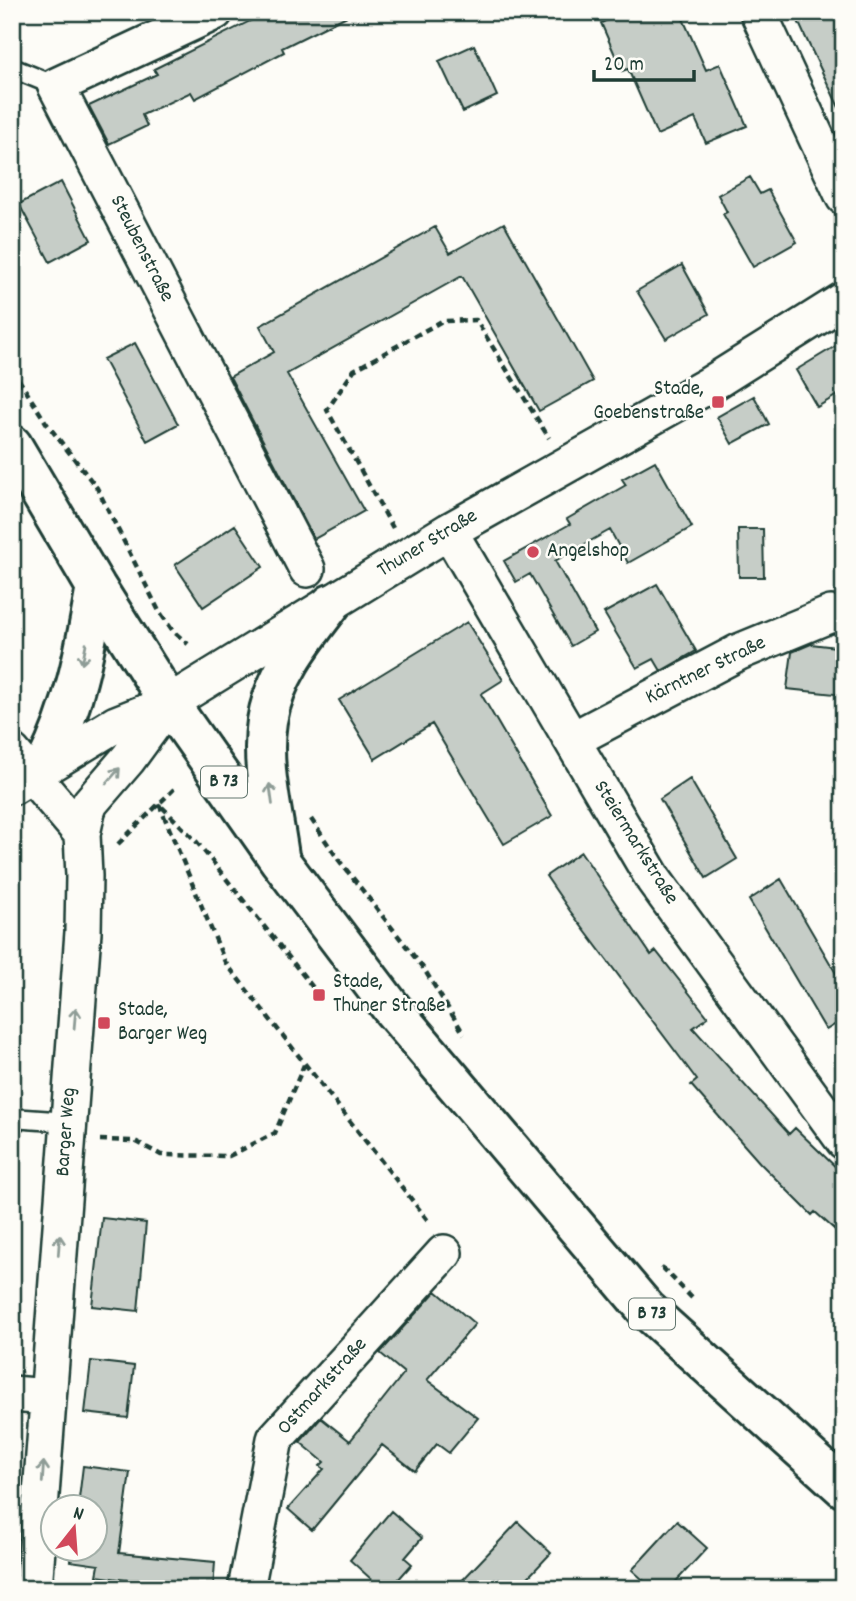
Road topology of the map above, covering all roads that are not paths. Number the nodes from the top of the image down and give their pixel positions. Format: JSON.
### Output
{"nodes":[{"id":1,"x":215,"y":12,"type":"edge"},
{"id":2,"x":758,"y":12,"type":"edge"},
{"id":3,"x":12,"y":68,"type":"edge"},
{"id":4,"x":56,"y":86,"type":"junction"},
{"id":5,"x":844,"y":197,"type":"edge"},
{"id":6,"x":844,"y":300,"type":"edge"},
{"id":7,"x":12,"y":445,"type":"edge"},
{"id":8,"x":449,"y":531,"type":"junction"},
{"id":9,"x":307,"y":569,"type":"dead end"},
{"id":10,"x":96,"y":587,"type":"junction"},
{"id":11,"x":331,"y":604,"type":"junction"},
{"id":12,"x":844,"y":616,"type":"edge"},
{"id":13,"x":169,"y":703,"type":"junction"},
{"id":14,"x":572,"y":740,"type":"junction"},
{"id":15,"x":25,"y":769,"type":"edge"},
{"id":16,"x":82,"y":834,"type":"junction"},
{"id":17,"x":280,"y":861,"type":"junction"},
{"id":18,"x":12,"y":1118,"type":"edge"},
{"id":19,"x":68,"y":1131,"type":"junction"},
{"id":20,"x":844,"y":1141,"type":"edge"},
{"id":21,"x":444,"y":1253,"type":"road end"},
{"id":22,"x":12,"y":1394,"type":"edge"},
{"id":23,"x":48,"y":1397,"type":"junction"},
{"id":24,"x":844,"y":1488,"type":"edge"},
{"id":25,"x":34,"y":1589,"type":"edge"},
{"id":26,"x":246,"y":1589,"type":"edge"}],
"edges":[{"from":1,"to":4,"type":"street"},
{"from":2,"to":5,"type":"street"},
{"from":3,"to":4,"type":"lane"},
{"from":4,"to":9,"type":"street","name":"Steubenstraße"},
{"from":6,"to":8,"type":"street","name":"Thuner Straße"},
{"from":7,"to":10,"type":"main road","number":"B 73"},
{"from":8,"to":11,"type":"street","name":"Thuner Straße"},
{"from":8,"to":14,"type":"street","name":"Steiermarkstraße"},
{"from":10,"to":13,"type":"main road","number":"B 73"},
{"from":10,"to":15,"type":"main road","one_way":true},
{"from":11,"to":13,"type":"street","name":"Thuner Straße"},
{"from":17,"to":11,"type":"main road","one_way":true},
{"from":12,"to":14,"type":"street","name":"Kärntner Straße"},
{"from":13,"to":15,"type":"street","name":"Thuner Straße"},
{"from":16,"to":13,"type":"street","name":"Barger Weg","one_way":true},
{"from":13,"to":17,"type":"main road","number":"B 73"},
{"from":14,"to":20,"type":"street","name":"Steiermarkstraße"},
{"from":15,"to":16,"type":"street"},
{"from":19,"to":16,"type":"street","name":"Barger Weg","one_way":true},
{"from":17,"to":24,"type":"main road","number":"B 73"},
{"from":18,"to":19,"type":"lane"},
{"from":23,"to":19,"type":"street","name":"Barger Weg","one_way":true},
{"from":21,"to":26,"type":"street","name":"Ostmarkstraße"},
{"from":22,"to":23,"type":"street"},
{"from":25,"to":23,"type":"street","name":"Barger Weg","one_way":true}]}
